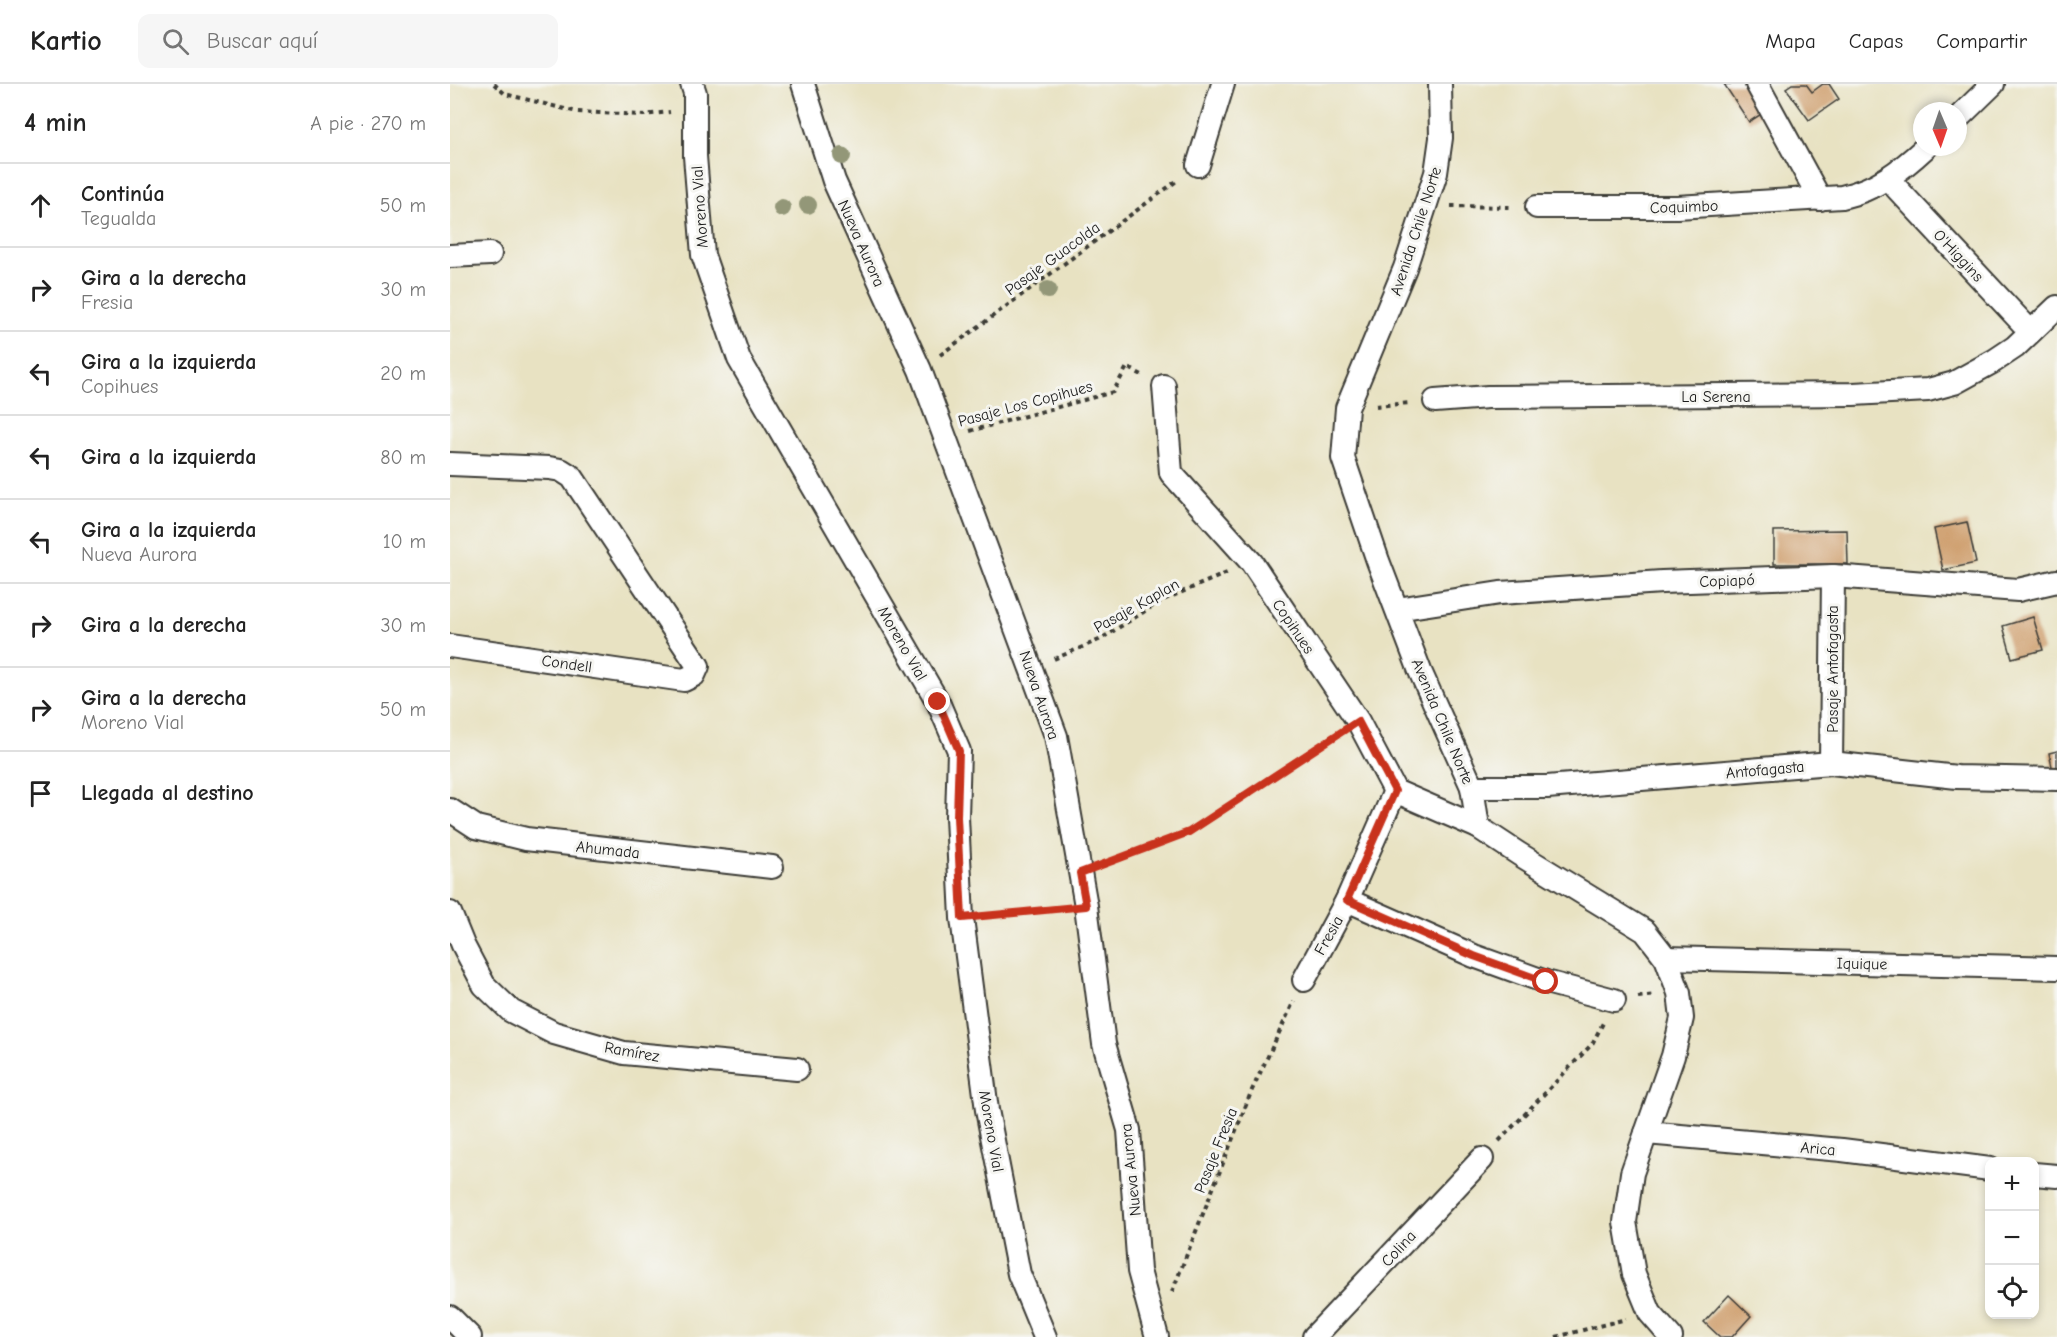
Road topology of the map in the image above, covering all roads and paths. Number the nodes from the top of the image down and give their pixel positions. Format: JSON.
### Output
{"nodes":[{"id":1,"x":494,"y":84,"type":"edge"},
{"id":2,"x":692,"y":84,"type":"edge"},
{"id":3,"x":803,"y":84,"type":"edge"},
{"id":4,"x":1223,"y":84,"type":"edge"},
{"id":5,"x":1440,"y":84,"type":"edge"},
{"id":6,"x":1757,"y":84,"type":"edge"},
{"id":7,"x":1993,"y":84,"type":"edge"},
{"id":8,"x":1967,"y":109,"type":"edge"},
{"id":9,"x":695,"y":110,"type":"junction"},
{"id":10,"x":1915,"y":156,"type":"edge"},
{"id":11,"x":1198,"y":165,"type":"joint"},
{"id":12,"x":1888,"y":178,"type":"junction"},
{"id":13,"x":1820,"y":199,"type":"junction"},
{"id":14,"x":1426,"y":206,"type":"junction"},
{"id":15,"x":1537,"y":207,"type":"joint"},
{"id":16,"x":490,"y":254,"type":"dead end"},
{"id":17,"x":450,"y":256,"type":"edge"},
{"id":18,"x":2057,"y":307,"type":"edge"},
{"id":19,"x":2043,"y":330,"type":"edge"},
{"id":20,"x":920,"y":370,"type":"junction"},
{"id":21,"x":1164,"y":386,"type":"joint"},
{"id":22,"x":1435,"y":401,"type":"joint"},
{"id":23,"x":1347,"y":408,"type":"junction"},
{"id":24,"x":945,"y":438,"type":"junction"},
{"id":25,"x":450,"y":464,"type":"edge"},
{"id":26,"x":1252,"y":563,"type":"junction"},
{"id":27,"x":1833,"y":576,"type":"junction"},
{"id":28,"x":2057,"y":581,"type":"edge"},
{"id":29,"x":1397,"y":609,"type":"junction"},
{"id":30,"x":450,"y":646,"type":"edge"},
{"id":31,"x":1032,"y":669,"type":"junction"},
{"id":32,"x":1358,"y":721,"type":"junction"},
{"id":33,"x":1832,"y":763,"type":"junction"},
{"id":34,"x":2057,"y":779,"type":"edge"},
{"id":35,"x":1472,"y":787,"type":"junction"},
{"id":36,"x":1395,"y":791,"type":"junction"},
{"id":37,"x":450,"y":810,"type":"edge"},
{"id":38,"x":1478,"y":827,"type":"junction"},
{"id":39,"x":772,"y":867,"type":"dead end"},
{"id":40,"x":1080,"y":873,"type":"junction"},
{"id":41,"x":1347,"y":900,"type":"junction"},
{"id":42,"x":1086,"y":906,"type":"junction"},
{"id":43,"x":450,"y":913,"type":"edge"},
{"id":44,"x":962,"y":918,"type":"junction"},
{"id":45,"x":1666,"y":958,"type":"junction"},
{"id":46,"x":2057,"y":968,"type":"edge"},
{"id":47,"x":1304,"y":980,"type":"joint"},
{"id":48,"x":1678,"y":993,"type":"junction"},
{"id":49,"x":1614,"y":1000,"type":"junction"},
{"id":50,"x":797,"y":1069,"type":"dead end"},
{"id":51,"x":1646,"y":1133,"type":"junction"},
{"id":52,"x":1482,"y":1159,"type":"joint"},
{"id":53,"x":1985,"y":1168,"type":"edge"},
{"id":54,"x":2039,"y":1174,"type":"edge"},
{"id":55,"x":2057,"y":1176,"type":"edge"},
{"id":56,"x":1650,"y":1313,"type":"junction"},
{"id":57,"x":450,"y":1317,"type":"edge"},
{"id":58,"x":1156,"y":1335,"type":"edge"},
{"id":59,"x":470,"y":1337,"type":"edge"},
{"id":60,"x":1046,"y":1337,"type":"edge"},
{"id":61,"x":1314,"y":1337,"type":"edge"},
{"id":62,"x":1556,"y":1337,"type":"edge"},
{"id":63,"x":1671,"y":1337,"type":"edge"}],
"edges":[{"from":1,"to":9,"type":"path"},
{"from":2,"to":9,"type":"street","name":"Moreno Vial"},
{"from":3,"to":20,"type":"street","name":"Nueva Aurora"},
{"from":4,"to":11,"type":"street"},
{"from":5,"to":14,"type":"street","name":"Avenida Chile Norte"},
{"from":6,"to":13,"type":"street"},
{"from":7,"to":8,"type":"street"},
{"from":9,"to":44,"type":"street","name":"Moreno Vial"},
{"from":10,"to":12,"type":"street","name":"Coquimbo"},
{"from":11,"to":20,"type":"path","name":"Pasaje Guacolda"},
{"from":12,"to":13,"type":"street","name":"Coquimbo"},
{"from":12,"to":19,"type":"street","name":"O'Higgins"},
{"from":13,"to":15,"type":"street","name":"Coquimbo"},
{"from":14,"to":15,"type":"path"},
{"from":14,"to":23,"type":"street","name":"Avenida Chile Norte"},
{"from":16,"to":17,"type":"street"},
{"from":18,"to":19,"type":"street","name":"La Serena"},
{"from":19,"to":22,"type":"street","name":"La Serena"},
{"from":20,"to":24,"type":"street","name":"Nueva Aurora"},
{"from":21,"to":24,"type":"path","name":"Pasaje Los Copihues"},
{"from":21,"to":26,"type":"street","name":"Copihues"},
{"from":22,"to":23,"type":"path"},
{"from":23,"to":29,"type":"street","name":"Avenida Chile Norte"},
{"from":24,"to":31,"type":"street","name":"Nueva Aurora"},
{"from":25,"to":30,"type":"street","name":"Condell"},
{"from":26,"to":31,"type":"path","name":"Pasaje Kaplan"},
{"from":26,"to":32,"type":"street","name":"Copihues"},
{"from":27,"to":28,"type":"street","name":"Copiapó"},
{"from":27,"to":29,"type":"street","name":"Copiapó"},
{"from":27,"to":33,"type":"street","name":"Pasaje Antofagasta"},
{"from":29,"to":35,"type":"street","name":"Avenida Chile Norte"},
{"from":31,"to":40,"type":"street","name":"Nueva Aurora"},
{"from":32,"to":36,"type":"street","name":"Copihues"},
{"from":32,"to":40,"type":"path"},
{"from":33,"to":34,"type":"street","name":"Antofagasta"},
{"from":33,"to":35,"type":"street","name":"Antofagasta"},
{"from":35,"to":38,"type":"street","name":"Avenida Chile Norte"},
{"from":36,"to":38,"type":"street"},
{"from":36,"to":41,"type":"street","name":"Fresia"},
{"from":37,"to":39,"type":"street","name":"Ahumada"},
{"from":38,"to":45,"type":"street"},
{"from":40,"to":42,"type":"street","name":"Nueva Aurora"},
{"from":41,"to":47,"type":"street","name":"Fresia"},
{"from":41,"to":49,"type":"street"},
{"from":42,"to":44,"type":"path"},
{"from":42,"to":58,"type":"street","name":"Nueva Aurora"},
{"from":43,"to":50,"type":"street","name":"Ramírez"},
{"from":44,"to":60,"type":"street","name":"Moreno Vial"},
{"from":45,"to":46,"type":"street","name":"Iquique"},
{"from":45,"to":48,"type":"street"},
{"from":47,"to":58,"type":"path","name":"Pasaje Fresia"},
{"from":48,"to":49,"type":"path"},
{"from":48,"to":51,"type":"street"},
{"from":49,"to":52,"type":"path"},
{"from":51,"to":53,"type":"street","name":"Arica"},
{"from":51,"to":56,"type":"street"},
{"from":52,"to":61,"type":"street","name":"Colina"},
{"from":54,"to":55,"type":"street"},
{"from":56,"to":62,"type":"path"},
{"from":56,"to":63,"type":"street"},
{"from":57,"to":59,"type":"street"}]}
